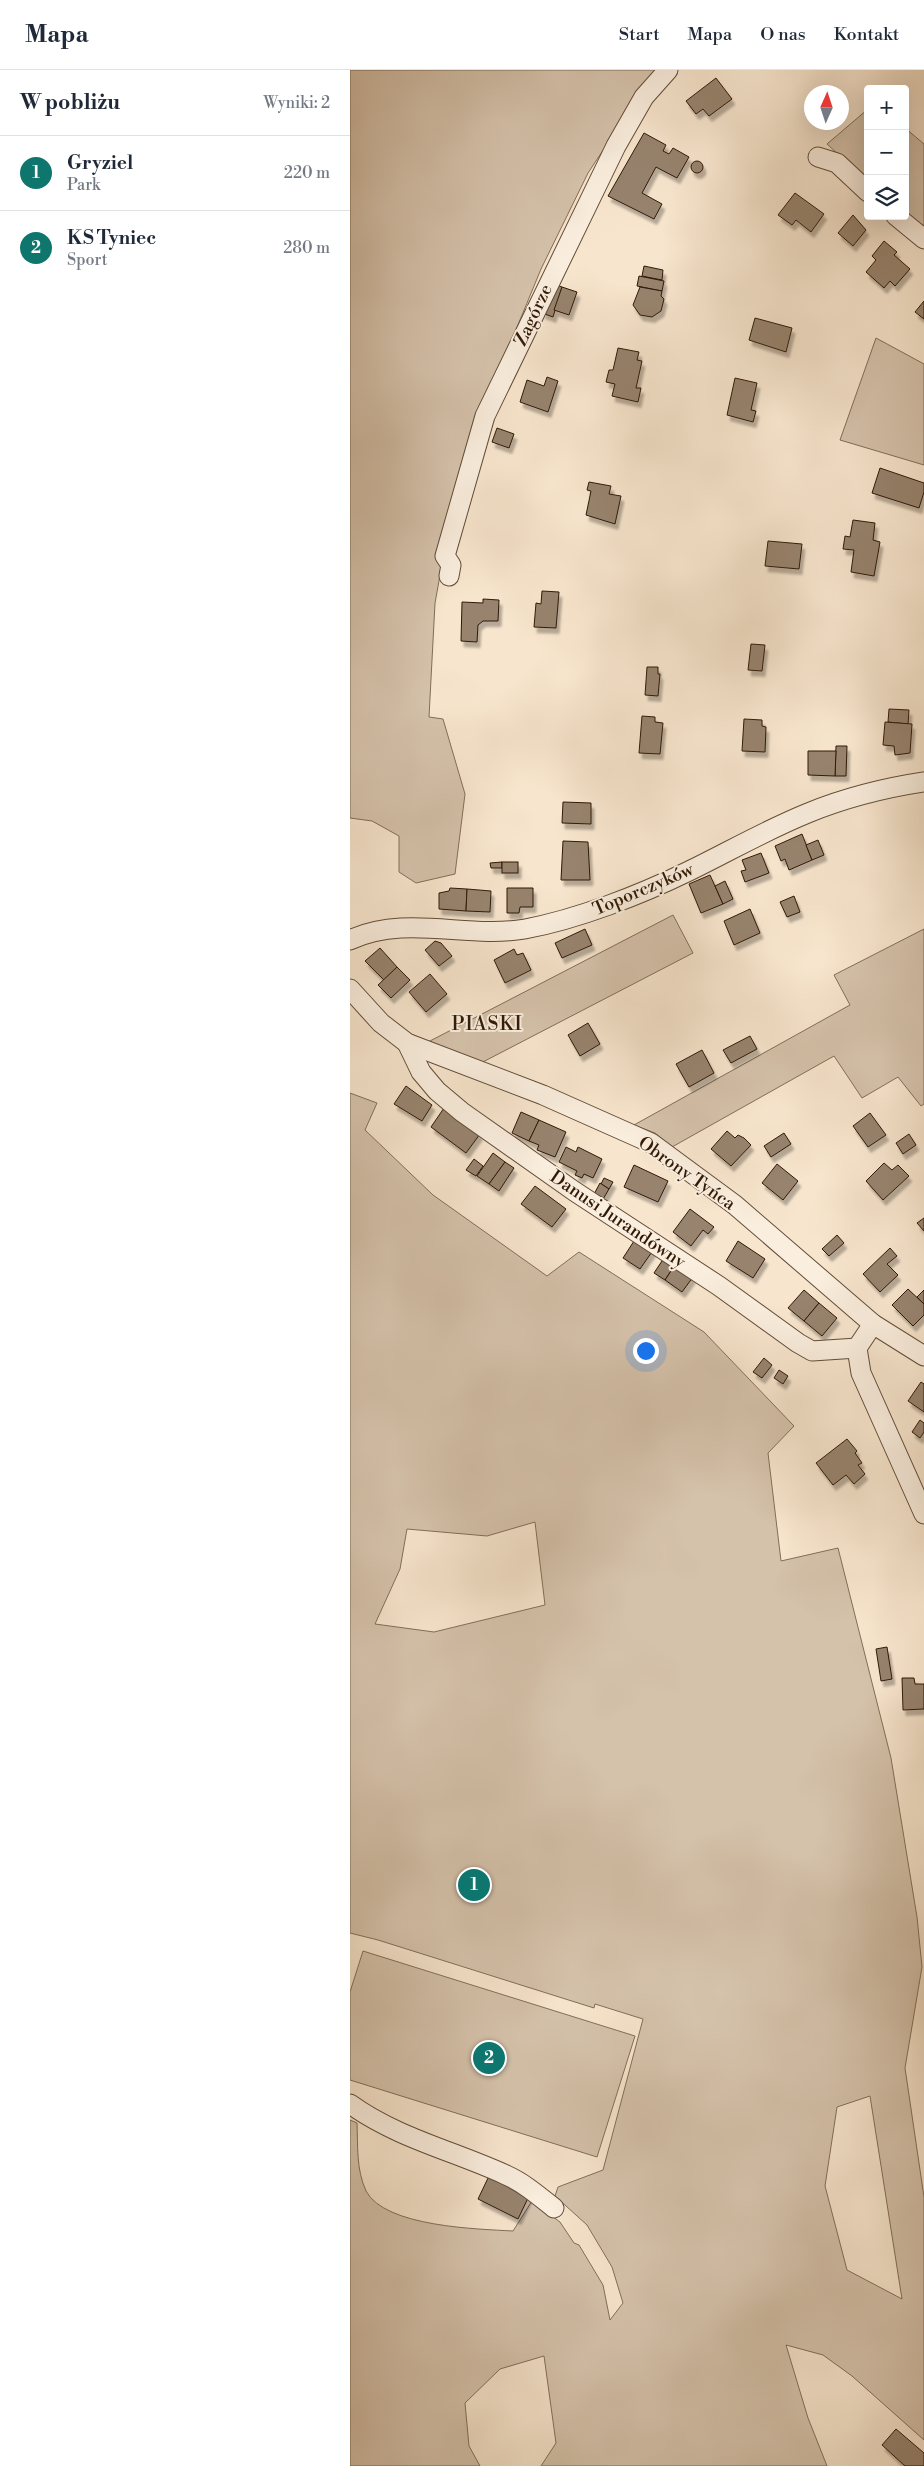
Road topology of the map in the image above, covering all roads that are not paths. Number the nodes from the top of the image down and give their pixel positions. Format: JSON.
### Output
{"nodes":[{"id":1,"x":668,"y":70,"type":"edge"},
{"id":2,"x":818,"y":157,"type":"dead end"},
{"id":3,"x":864,"y":188,"type":"edge"},
{"id":4,"x":901,"y":220,"type":"edge"},
{"id":5,"x":924,"y":239,"type":"edge"},
{"id":6,"x":449,"y":576,"type":"dead end"},
{"id":7,"x":924,"y":782,"type":"edge"},
{"id":8,"x":350,"y":940,"type":"edge"},
{"id":9,"x":350,"y":989,"type":"edge"},
{"id":10,"x":407,"y":1043,"type":"junction"},
{"id":11,"x":873,"y":1324,"type":"junction"},
{"id":12,"x":857,"y":1348,"type":"junction"},
{"id":13,"x":924,"y":1356,"type":"edge"},
{"id":14,"x":924,"y":1514,"type":"edge"},
{"id":15,"x":350,"y":2104,"type":"edge"},
{"id":16,"x":554,"y":2208,"type":"dead end"}],
"edges":[{"from":1,"to":6,"type":"street","name":"Zagórze"},
{"from":2,"to":3,"type":"street"},
{"from":4,"to":5,"type":"street"},
{"from":7,"to":8,"type":"street","name":"Toporczyków"},
{"from":9,"to":10,"type":"street","name":"Obrony Tyńca"},
{"from":10,"to":11,"type":"street","name":"Obrony Tyńca"},
{"from":10,"to":12,"type":"street","name":"Danusi Jurandówny"},
{"from":11,"to":12,"type":"street"},
{"from":11,"to":13,"type":"street","name":"Obrony Tyńca"},
{"from":12,"to":14,"type":"street"},
{"from":15,"to":16,"type":"street"}]}
